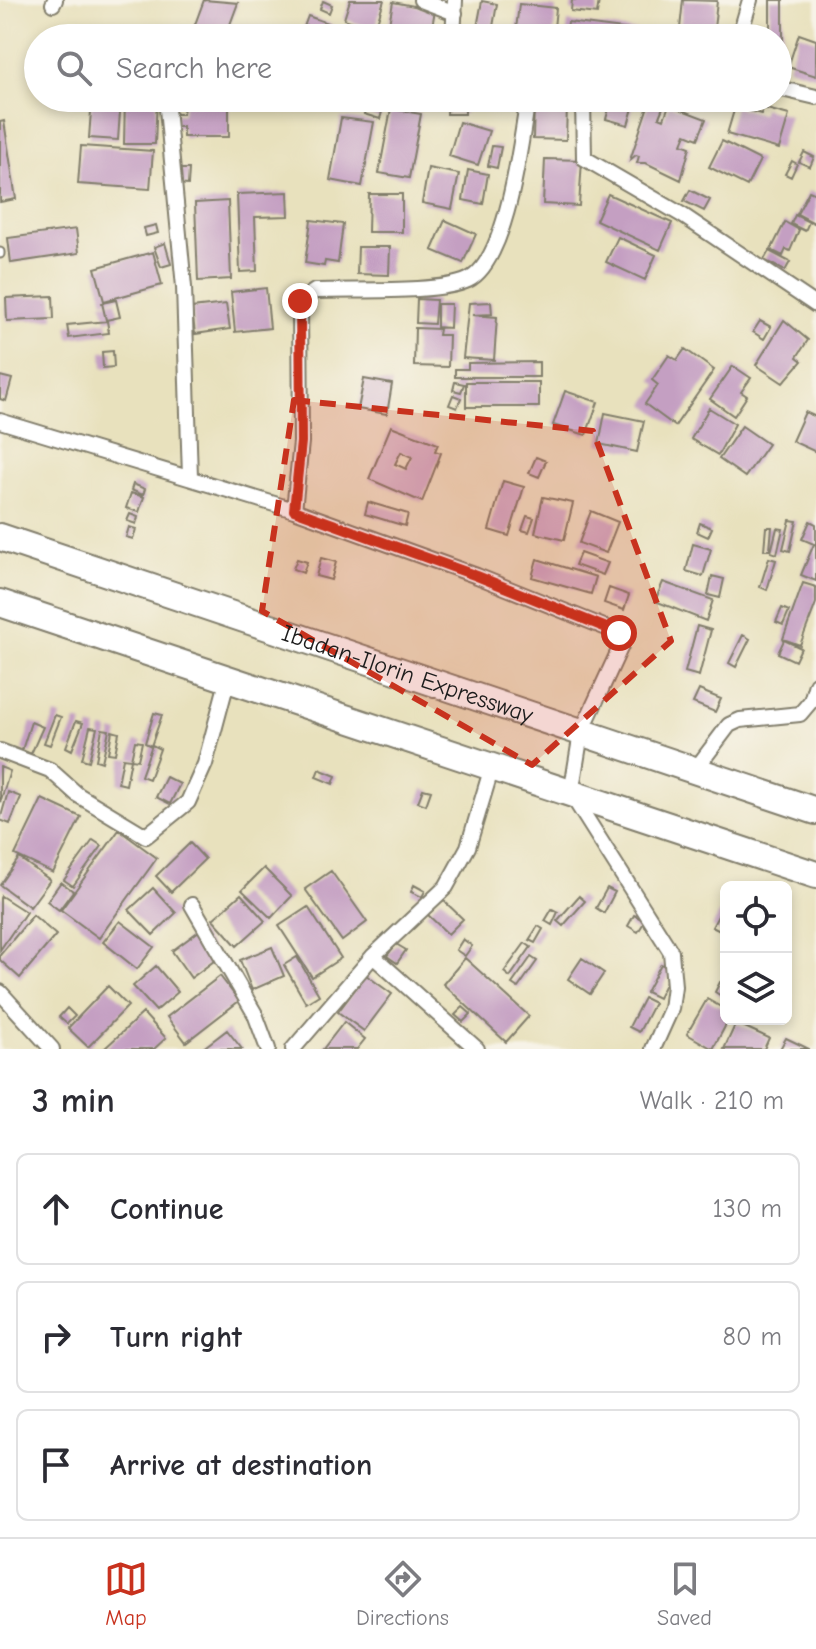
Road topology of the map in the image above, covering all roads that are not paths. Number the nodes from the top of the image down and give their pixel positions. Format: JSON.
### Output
{"nodes":[{"id":1,"x":421,"y":0,"type":"edge"},
{"id":2,"x":750,"y":0,"type":"edge"},
{"id":3,"x":455,"y":6,"type":"edge"},
{"id":4,"x":743,"y":24,"type":"edge"},
{"id":5,"x":792,"y":91,"type":"edge"},
{"id":6,"x":816,"y":97,"type":"edge"},
{"id":7,"x":167,"y":112,"type":"edge"},
{"id":8,"x":526,"y":112,"type":"edge"},
{"id":9,"x":583,"y":112,"type":"edge"},
{"id":10,"x":816,"y":305,"type":"edge"},
{"id":11,"x":0,"y":421,"type":"edge"},
{"id":12,"x":190,"y":477,"type":"junction"},
{"id":13,"x":294,"y":510,"type":"junction"},
{"id":14,"x":0,"y":537,"type":"edge"},
{"id":15,"x":0,"y":603,"type":"edge"},
{"id":16,"x":228,"y":678,"type":"junction"},
{"id":17,"x":816,"y":684,"type":"edge"},
{"id":18,"x":581,"y":733,"type":"junction"},
{"id":19,"x":0,"y":751,"type":"edge"},
{"id":20,"x":492,"y":767,"type":"junction"},
{"id":21,"x":695,"y":770,"type":"junction"},
{"id":22,"x":571,"y":794,"type":"junction"},
{"id":23,"x":816,"y":811,"type":"edge"},
{"id":24,"x":816,"y":875,"type":"edge"},
{"id":25,"x":192,"y":905,"type":"dead end"},
{"id":26,"x":373,"y":956,"type":"junction"},
{"id":27,"x":0,"y":992,"type":"edge"},
{"id":28,"x":52,"y":1049,"type":"edge"},
{"id":29,"x":268,"y":1049,"type":"edge"},
{"id":30,"x":293,"y":1049,"type":"edge"},
{"id":31,"x":477,"y":1049,"type":"edge"},
{"id":32,"x":653,"y":1049,"type":"edge"}],
"edges":[{"from":1,"to":3,"type":"street"},
{"from":2,"to":4,"type":"street"},
{"from":5,"to":6,"type":"street"},
{"from":7,"to":12,"type":"street"},
{"from":8,"to":13,"type":"street"},
{"from":9,"to":10,"type":"street"},
{"from":11,"to":12,"type":"street"},
{"from":12,"to":13,"type":"street"},
{"from":13,"to":18,"type":"street"},
{"from":14,"to":18,"type":"highway","name":"Ibadan-Ilorin Expressway"},
{"from":15,"to":16,"type":"highway"},
{"from":16,"to":19,"type":"street"},
{"from":16,"to":20,"type":"highway"},
{"from":17,"to":21,"type":"street"},
{"from":18,"to":21,"type":"highway","name":"Ibadan-Ilorin Expressway"},
{"from":18,"to":22,"type":"street"},
{"from":20,"to":22,"type":"highway"},
{"from":20,"to":26,"type":"street"},
{"from":21,"to":23,"type":"highway","name":"Ibadan-Ilorin Expressway"},
{"from":22,"to":24,"type":"highway"},
{"from":22,"to":32,"type":"street"},
{"from":25,"to":29,"type":"street"},
{"from":26,"to":30,"type":"street"},
{"from":26,"to":31,"type":"street"},
{"from":27,"to":28,"type":"street"}]}
